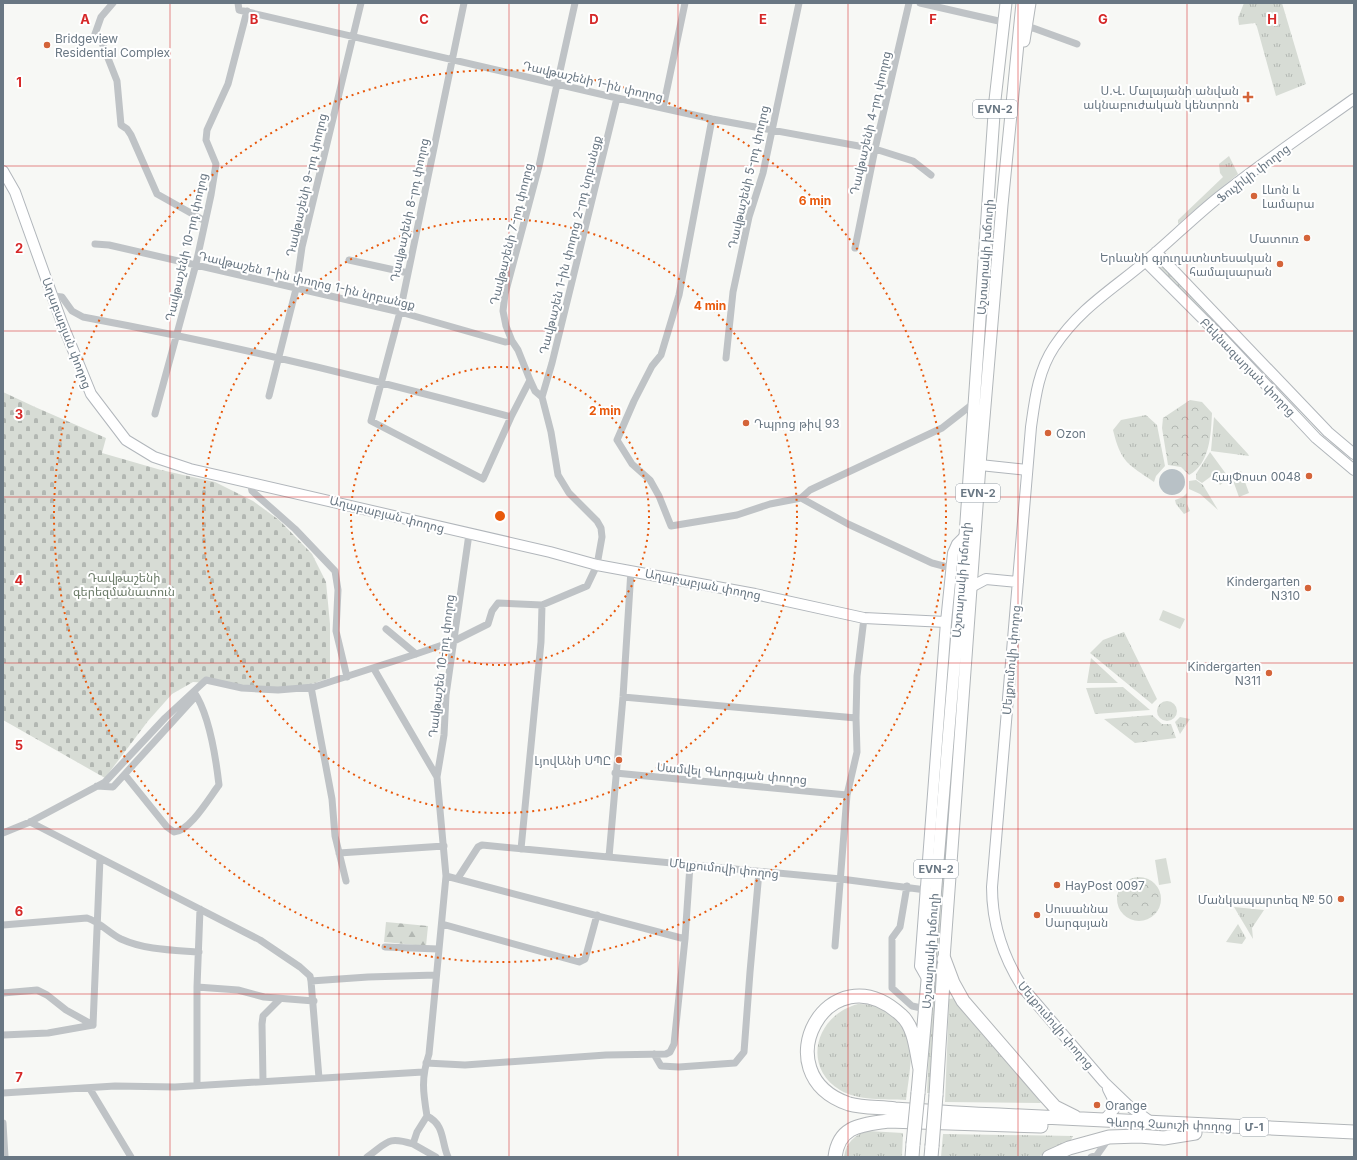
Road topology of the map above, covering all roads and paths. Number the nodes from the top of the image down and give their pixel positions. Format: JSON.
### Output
{"nodes":[{"id":1,"x":113,"y":3,"type":"edge"},
{"id":2,"x":238,"y":3,"type":"edge"},
{"id":3,"x":361,"y":3,"type":"edge"},
{"id":4,"x":464,"y":3,"type":"edge"},
{"id":5,"x":575,"y":3,"type":"edge"},
{"id":6,"x":685,"y":3,"type":"edge"},
{"id":7,"x":799,"y":3,"type":"edge"},
{"id":8,"x":909,"y":3,"type":"edge"},
{"id":9,"x":920,"y":3,"type":"edge"},
{"id":10,"x":1022,"y":3,"type":"edge"},
{"id":11,"x":1030,"y":3,"type":"edge"},
{"id":12,"x":247,"y":11,"type":"junction"},
{"id":13,"x":1004,"y":11,"type":"edge"},
{"id":14,"x":1027,"y":29,"type":"junction"},
{"id":15,"x":352,"y":37,"type":"junction"},
{"id":16,"x":1077,"y":44,"type":"dead end"},
{"id":17,"x":451,"y":60,"type":"junction"},
{"id":18,"x":557,"y":84,"type":"junction"},
{"id":19,"x":617,"y":98,"type":"junction"},
{"id":20,"x":1354,"y":99,"type":"edge"},
{"id":21,"x":1013,"y":102,"type":"junction"},
{"id":22,"x":663,"y":108,"type":"junction"},
{"id":23,"x":712,"y":119,"type":"junction"},
{"id":24,"x":771,"y":130,"type":"junction"},
{"id":25,"x":875,"y":149,"type":"junction"},
{"id":26,"x":3,"y":171,"type":"edge"},
{"id":27,"x":931,"y":175,"type":"dead end"},
{"id":28,"x":989,"y":204,"type":"junction"},
{"id":29,"x":1002,"y":204,"type":"junction"},
{"id":30,"x":206,"y":221,"type":"junction"},
{"id":31,"x":95,"y":244,"type":"dead end"},
{"id":32,"x":855,"y":248,"type":"dead end"},
{"id":33,"x":1156,"y":252,"type":"junction"},
{"id":34,"x":349,"y":260,"type":"dead end"},
{"id":35,"x":1146,"y":262,"type":"junction"},
{"id":36,"x":196,"y":264,"type":"junction"},
{"id":37,"x":408,"y":272,"type":"junction"},
{"id":38,"x":296,"y":289,"type":"junction"},
{"id":39,"x":53,"y":296,"type":"junction"},
{"id":40,"x":400,"y":312,"type":"junction"},
{"id":41,"x":177,"y":335,"type":"junction"},
{"id":42,"x":512,"y":341,"type":"junction"},
{"id":43,"x":726,"y":358,"type":"dead end"},
{"id":44,"x":279,"y":359,"type":"junction"},
{"id":45,"x":530,"y":380,"type":"junction"},
{"id":46,"x":382,"y":382,"type":"junction"},
{"id":47,"x":269,"y":396,"type":"dead end"},
{"id":48,"x":542,"y":397,"type":"junction"},
{"id":49,"x":974,"y":403,"type":"junction"},
{"id":50,"x":155,"y":414,"type":"dead end"},
{"id":51,"x":511,"y":417,"type":"junction"},
{"id":52,"x":1354,"y":454,"type":"edge"},
{"id":53,"x":980,"y":465,"type":"junction"},
{"id":54,"x":1027,"y":470,"type":"junction"},
{"id":55,"x":1354,"y":470,"type":"edge"},
{"id":56,"x":250,"y":481,"type":"junction"},
{"id":57,"x":801,"y":498,"type":"junction"},
{"id":58,"x":469,"y":534,"type":"junction"},
{"id":59,"x":965,"y":536,"type":"junction"},
{"id":60,"x":597,"y":565,"type":"junction"},
{"id":61,"x":951,"y":568,"type":"junction"},
{"id":62,"x":632,"y":570,"type":"junction"},
{"id":63,"x":1018,"y":582,"type":"junction"},
{"id":64,"x":971,"y":587,"type":"junction"},
{"id":65,"x":542,"y":605,"type":"junction"},
{"id":66,"x":864,"y":618,"type":"junction"},
{"id":67,"x":946,"y":622,"type":"junction"},
{"id":68,"x":386,"y":629,"type":"dead end"},
{"id":69,"x":454,"y":641,"type":"junction"},
{"id":70,"x":416,"y":654,"type":"junction"},
{"id":71,"x":374,"y":668,"type":"junction"},
{"id":72,"x":347,"y":677,"type":"junction"},
{"id":73,"x":311,"y":687,"type":"junction"},
{"id":74,"x":195,"y":694,"type":"junction"},
{"id":75,"x":623,"y":697,"type":"junction"},
{"id":76,"x":856,"y":718,"type":"junction"},
{"id":77,"x":615,"y":773,"type":"junction"},
{"id":78,"x":125,"y":775,"type":"junction"},
{"id":79,"x":437,"y":777,"type":"junction"},
{"id":80,"x":943,"y":779,"type":"junction"},
{"id":81,"x":957,"y":781,"type":"junction"},
{"id":82,"x":97,"y":786,"type":"junction"},
{"id":83,"x":847,"y":795,"type":"junction"},
{"id":84,"x":30,"y":822,"type":"junction"},
{"id":85,"x":3,"y":834,"type":"edge"},
{"id":86,"x":444,"y":846,"type":"junction"},
{"id":87,"x":522,"y":849,"type":"junction"},
{"id":88,"x":340,"y":853,"type":"junction"},
{"id":89,"x":609,"y":857,"type":"junction"},
{"id":90,"x":100,"y":858,"type":"junction"},
{"id":91,"x":690,"y":865,"type":"junction"},
{"id":92,"x":759,"y":872,"type":"junction"},
{"id":93,"x":446,"y":876,"type":"junction"},
{"id":94,"x":458,"y":878,"type":"junction"},
{"id":95,"x":841,"y":879,"type":"junction"},
{"id":96,"x":346,"y":880,"type":"dead end"},
{"id":97,"x":906,"y":886,"type":"junction"},
{"id":98,"x":926,"y":890,"type":"junction"},
{"id":99,"x":200,"y":909,"type":"junction"},
{"id":100,"x":597,"y":915,"type":"junction"},
{"id":101,"x":98,"y":922,"type":"junction"},
{"id":102,"x":442,"y":924,"type":"junction"},
{"id":103,"x":3,"y":925,"type":"edge"},
{"id":104,"x":685,"y":939,"type":"junction"},
{"id":105,"x":835,"y":946,"type":"dead end"},
{"id":106,"x":385,"y":947,"type":"dead end"},
{"id":107,"x":438,"y":949,"type":"junction"},
{"id":108,"x":199,"y":952,"type":"junction"},
{"id":109,"x":930,"y":958,"type":"joint"},
{"id":110,"x":944,"y":959,"type":"junction"},
{"id":111,"x":436,"y":975,"type":"junction"},
{"id":112,"x":928,"y":980,"type":"junction"},
{"id":113,"x":311,"y":981,"type":"junction"},
{"id":114,"x":197,"y":987,"type":"junction"},
{"id":115,"x":3,"y":993,"type":"edge"},
{"id":116,"x":280,"y":998,"type":"junction"},
{"id":117,"x":314,"y":1001,"type":"junction"},
{"id":118,"x":926,"y":1008,"type":"junction"},
{"id":119,"x":93,"y":1025,"type":"junction"},
{"id":120,"x":3,"y":1034,"type":"edge"},
{"id":121,"x":654,"y":1054,"type":"junction"},
{"id":122,"x":426,"y":1063,"type":"junction"},
{"id":123,"x":920,"y":1069,"type":"junction"},
{"id":124,"x":423,"y":1072,"type":"junction"},
{"id":125,"x":319,"y":1078,"type":"junction"},
{"id":126,"x":263,"y":1080,"type":"junction"},
{"id":127,"x":1104,"y":1082,"type":"junction"},
{"id":128,"x":197,"y":1084,"type":"junction"},
{"id":129,"x":90,"y":1089,"type":"junction"},
{"id":130,"x":3,"y":1093,"type":"edge"},
{"id":131,"x":427,"y":1116,"type":"junction"},
{"id":132,"x":1081,"y":1119,"type":"junction"},
{"id":133,"x":1104,"y":1121,"type":"junction"},
{"id":134,"x":3,"y":1123,"type":"edge"},
{"id":135,"x":1155,"y":1124,"type":"junction"},
{"id":136,"x":1354,"y":1132,"type":"edge"},
{"id":137,"x":1195,"y":1133,"type":"junction"},
{"id":138,"x":1109,"y":1137,"type":"junction"},
{"id":139,"x":1354,"y":1140,"type":"edge"},
{"id":140,"x":413,"y":1144,"type":"junction"},
{"id":141,"x":912,"y":1151,"type":"edge"},
{"id":142,"x":931,"y":1152,"type":"edge"},
{"id":143,"x":5,"y":1157,"type":"edge"},
{"id":144,"x":131,"y":1157,"type":"edge"},
{"id":145,"x":367,"y":1157,"type":"edge"},
{"id":146,"x":436,"y":1157,"type":"edge"},
{"id":147,"x":448,"y":1157,"type":"edge"},
{"id":148,"x":835,"y":1157,"type":"edge"},
{"id":149,"x":1049,"y":1157,"type":"edge"},
{"id":150,"x":1091,"y":1157,"type":"edge"}],
"edges":[{"from":1,"to":30,"type":"street"},
{"from":2,"to":12,"type":"street"},
{"from":3,"to":15,"type":"street","name":"Դավթաշենի 9-րդ փողոց"},
{"from":4,"to":17,"type":"street","name":"Դավթաշենի 8-րդ փողոց"},
{"from":5,"to":18,"type":"street","name":"Դավթաշենի 7-րդ փողոց"},
{"from":6,"to":22,"type":"street"},
{"from":7,"to":24,"type":"street","name":"Դավթաշենի 5-րդ փողոց"},
{"from":8,"to":25,"type":"street","name":"Դավթաշենի 4-րդ փողոց"},
{"from":9,"to":13,"type":"street"},
{"from":10,"to":21,"type":"main road","name":"Աշտարակի խճուղի","number":"EVN-2"},
{"from":11,"to":14,"type":"main road"},
{"from":12,"to":15,"type":"street","name":"Դավթաշենի 1-ին փողոց"},
{"from":12,"to":30,"type":"street","name":"Դավթաշենի 10-րդ փողոց"},
{"from":13,"to":28,"type":"main road","name":"Աշտարակի խճուղի","number":"EVN-2"},
{"from":14,"to":16,"type":"street"},
{"from":14,"to":21,"type":"main road"},
{"from":15,"to":17,"type":"street","name":"Դավթաշենի 1-ին փողոց"},
{"from":15,"to":38,"type":"street","name":"Դավթաշենի 9-րդ փողոց"},
{"from":17,"to":18,"type":"street","name":"Դավթաշենի 1-ին փողոց"},
{"from":17,"to":37,"type":"street","name":"Դավթաշենի 8-րդ փողոց"},
{"from":18,"to":19,"type":"street","name":"Դավթաշենի 1-ին փողոց"},
{"from":18,"to":42,"type":"street","name":"Դավթաշենի 7-րդ փողոց"},
{"from":19,"to":22,"type":"street","name":"Դավթաշենի 1-ին փողոց"},
{"from":19,"to":48,"type":"street","name":"Դավթաշեն 1-ին փողոց 2-րդ նրբանցք"},
{"from":20,"to":33,"type":"street","name":"Ֆուչիկի փողոց"},
{"from":21,"to":29,"type":"main road","name":"Աշտարակի խճուղի","number":"EVN-2"},
{"from":22,"to":23,"type":"street","name":"Դավթաշենի 1-ին փողոց"},
{"from":23,"to":24,"type":"street","name":"Դավթաշենի 1-ին փողոց"},
{"from":23,"to":57,"type":"street"},
{"from":24,"to":25,"type":"street","name":"Դավթաշենի 1-ին փողոց"},
{"from":24,"to":43,"type":"street","name":"Դավթաշենի 5-րդ փողոց"},
{"from":25,"to":27,"type":"street","name":"Դավթաշենի 1-ին փողոց"},
{"from":25,"to":32,"type":"street","name":"Դավթաշենի 4-րդ փողոց"},
{"from":26,"to":39,"type":"street","name":"Աղաբաբյան փողոց"},
{"from":28,"to":29,"type":"main road"},
{"from":28,"to":49,"type":"main road","name":"Աշտարակի խճուղի","number":"EVN-2"},
{"from":29,"to":53,"type":"main road","name":"Աշտարակի խճուղի","number":"EVN-2"},
{"from":30,"to":36,"type":"street","name":"Դավթաշենի 10-րդ փողոց"},
{"from":31,"to":36,"type":"street","name":"Դավթաշեն 1-ին փողոց 1-ին նրբանցք"},
{"from":33,"to":35,"type":"street","name":"Մելքումովի փողոց"},
{"from":33,"to":52,"type":"street","name":"Բեկնազարյան փողոց"},
{"from":34,"to":37,"type":"street"},
{"from":35,"to":54,"type":"street","name":"Մելքումովի փողոց"},
{"from":35,"to":55,"type":"street","name":"Բեկնազարյան փողոց"},
{"from":36,"to":38,"type":"street","name":"Դավթաշեն 1-ին փողոց 1-ին նրբանցք"},
{"from":36,"to":41,"type":"street","name":"Դավթաշենի 10-րդ փողոց"},
{"from":37,"to":40,"type":"street","name":"Դավթաշենի 8-րդ փողոց"},
{"from":38,"to":40,"type":"street","name":"Դավթաշեն 1-ին փողոց 1-ին նրբանցք"},
{"from":38,"to":44,"type":"street","name":"Դավթաշենի 9-րդ փողոց"},
{"from":39,"to":41,"type":"street"},
{"from":39,"to":56,"type":"street","name":"Աղաբաբյան փողոց"},
{"from":40,"to":42,"type":"street","name":"Դավթաշեն 1-ին փողոց 1-ին նրբանցք"},
{"from":40,"to":46,"type":"street","name":"Դավթաշենի 8-րդ փողոց"},
{"from":41,"to":44,"type":"street"},
{"from":41,"to":50,"type":"street","name":"Դավթաշենի 10-րդ փողոց"},
{"from":42,"to":45,"type":"street","name":"Դավթաշենի 7-րդ փողոց"},
{"from":44,"to":46,"type":"street"},
{"from":44,"to":47,"type":"street","name":"Դավթաշենի 9-րդ փողոց"},
{"from":45,"to":48,"type":"street","name":"Դավթաշենի 7-րդ փողոց"},
{"from":45,"to":51,"type":"street"},
{"from":46,"to":51,"type":"street"},
{"from":46,"to":51,"type":"street","name":"Դավթաշենի 8-րդ փողոց"},
{"from":48,"to":60,"type":"street","name":"Դավթաշենի 7-րդ փողոց"},
{"from":49,"to":57,"type":"street"},
{"from":49,"to":59,"type":"main road","name":"Աշտարակի խճուղի","number":"EVN-2"},
{"from":53,"to":54,"type":"street"},
{"from":53,"to":64,"type":"main road","name":"Աշտարակի խճուղի","number":"EVN-2"},
{"from":54,"to":63,"type":"street","name":"Մելքումովի փողոց"},
{"from":56,"to":58,"type":"street","name":"Աղաբաբյան փողոց"},
{"from":56,"to":72,"type":"street"},
{"from":57,"to":61,"type":"street"},
{"from":58,"to":60,"type":"street","name":"Աղաբաբյան փողոց"},
{"from":58,"to":69,"type":"street","name":"Դավթաշեն 10-րդ փողոց"},
{"from":59,"to":61,"type":"street"},
{"from":59,"to":80,"type":"main road","name":"Աշտարակի խճուղի","number":"EVN-2"},
{"from":60,"to":62,"type":"street","name":"Աղաբաբյան փողոց"},
{"from":60,"to":65,"type":"street","name":"Դավթաշենի 7-րդ փողոց"},
{"from":61,"to":67,"type":"street"},
{"from":62,"to":66,"type":"street","name":"Աղաբաբյան փողոց"},
{"from":62,"to":75,"type":"street"},
{"from":63,"to":64,"type":"street"},
{"from":63,"to":127,"type":"street","name":"Մելքումովի փողոց"},
{"from":64,"to":81,"type":"main road","name":"Աշտարակի խճուղի","number":"EVN-2"},
{"from":65,"to":69,"type":"street"},
{"from":65,"to":87,"type":"street"},
{"from":66,"to":67,"type":"street","name":"Աղաբաբյան փողոց"},
{"from":66,"to":76,"type":"street"},
{"from":67,"to":98,"type":"street"},
{"from":68,"to":70,"type":"street"},
{"from":69,"to":70,"type":"street"},
{"from":69,"to":79,"type":"street","name":"Դավթաշեն 10-րդ փողոց"},
{"from":70,"to":71,"type":"street"},
{"from":71,"to":72,"type":"street"},
{"from":71,"to":79,"type":"street"},
{"from":72,"to":73,"type":"street"},
{"from":73,"to":74,"type":"street"},
{"from":73,"to":88,"type":"street"},
{"from":74,"to":78,"type":"street"},
{"from":74,"to":78,"type":"street"},
{"from":74,"to":82,"type":"street"},
{"from":75,"to":76,"type":"street"},
{"from":75,"to":77,"type":"street"},
{"from":76,"to":83,"type":"street"},
{"from":77,"to":83,"type":"street","name":"Սամվել Գևորգյան փողոց"},
{"from":77,"to":89,"type":"street"},
{"from":78,"to":82,"type":"street"},
{"from":79,"to":86,"type":"street"},
{"from":80,"to":81,"type":"main road"},
{"from":80,"to":109,"type":"main road","name":"Աշտարակի խճուղի","number":"EVN-2"},
{"from":81,"to":110,"type":"main road","name":"Աշտարակի խճուղի","number":"EVN-2"},
{"from":82,"to":84,"type":"street"},
{"from":83,"to":95,"type":"street"},
{"from":84,"to":85,"type":"street"},
{"from":84,"to":90,"type":"street"},
{"from":86,"to":88,"type":"street"},
{"from":86,"to":93,"type":"street"},
{"from":87,"to":89,"type":"street","name":"Մելքումովի փողոց"},
{"from":87,"to":94,"type":"street","name":"Մելքումովի փողոց"},
{"from":88,"to":96,"type":"street"},
{"from":89,"to":91,"type":"street","name":"Մելքումովի փողոց"},
{"from":90,"to":99,"type":"street"},
{"from":90,"to":101,"type":"street"},
{"from":91,"to":92,"type":"street","name":"Մելքումովի փողոց"},
{"from":91,"to":104,"type":"street"},
{"from":92,"to":95,"type":"street","name":"Մելքումովի փողոց"},
{"from":92,"to":121,"type":"street"},
{"from":93,"to":94,"type":"street"},
{"from":93,"to":102,"type":"street"},
{"from":94,"to":100,"type":"street"},
{"from":95,"to":97,"type":"street","name":"Մելքումովի փողոց"},
{"from":95,"to":105,"type":"street"},
{"from":97,"to":98,"type":"street","name":"Մելքումովի փողոց"},
{"from":97,"to":118,"type":"street"},
{"from":98,"to":112,"type":"street"},
{"from":99,"to":108,"type":"street"},
{"from":99,"to":113,"type":"street"},
{"from":100,"to":102,"type":"street"},
{"from":100,"to":104,"type":"street"},
{"from":101,"to":103,"type":"street"},
{"from":101,"to":108,"type":"street"},
{"from":101,"to":119,"type":"street"},
{"from":102,"to":107,"type":"street"},
{"from":104,"to":121,"type":"street"},
{"from":106,"to":107,"type":"street"},
{"from":107,"to":111,"type":"street"},
{"from":108,"to":114,"type":"street"},
{"from":109,"to":112,"type":"highway","name":"Աշտարակի խճուղի","number":"EVN-2"},
{"from":110,"to":132,"type":"highway"},
{"from":110,"to":142,"type":"highway","name":"Աշտարակի խճուղի","number":"EVN-2","bridge":true},
{"from":111,"to":113,"type":"street"},
{"from":111,"to":122,"type":"street"},
{"from":112,"to":118,"type":"highway","name":"Աշտարակի խճուղի","number":"EVN-2"},
{"from":113,"to":117,"type":"street"},
{"from":114,"to":116,"type":"street"},
{"from":114,"to":128,"type":"street"},
{"from":115,"to":119,"type":"street"},
{"from":116,"to":117,"type":"street"},
{"from":116,"to":126,"type":"street"},
{"from":117,"to":125,"type":"street"},
{"from":118,"to":123,"type":"highway","name":"Աշտարակի խճուղի","number":"EVN-2"},
{"from":119,"to":120,"type":"street"},
{"from":121,"to":122,"type":"street"},
{"from":122,"to":124,"type":"street"},
{"from":123,"to":132,"type":"highway","name":"Գևորգ Չաուշի փողոց"},
{"from":123,"to":141,"type":"highway","name":"Աշտարակի խճուղի","bridge":true},
{"from":124,"to":125,"type":"street"},
{"from":124,"to":131,"type":"street"},
{"from":125,"to":126,"type":"street"},
{"from":126,"to":128,"type":"street"},
{"from":127,"to":133,"type":"street","name":"Մելքումովի փողոց"},
{"from":127,"to":135,"type":"street","name":"Մելքումովի փողոց"},
{"from":128,"to":129,"type":"street"},
{"from":129,"to":130,"type":"street"},
{"from":129,"to":144,"type":"street"},
{"from":131,"to":140,"type":"street"},
{"from":131,"to":147,"type":"street"},
{"from":132,"to":133,"type":"highway","name":"Գևորգ Չաուշի փողոց","number":"Մ-1"},
{"from":133,"to":135,"type":"highway","name":"Գևորգ Չաուշի փողոց","number":"Մ-1"},
{"from":134,"to":143,"type":"street"},
{"from":135,"to":136,"type":"highway","name":"Գևորգ Չաուշի փողոց","number":"Մ-1"},
{"from":137,"to":138,"type":"highway"},
{"from":137,"to":139,"type":"highway","name":"Գևորգ Չաուշի փողոց","number":"Մ-1"},
{"from":137,"to":148,"type":"highway"},
{"from":138,"to":149,"type":"highway"},
{"from":138,"to":150,"type":"street"},
{"from":140,"to":145,"type":"street"},
{"from":140,"to":146,"type":"street"}]}
